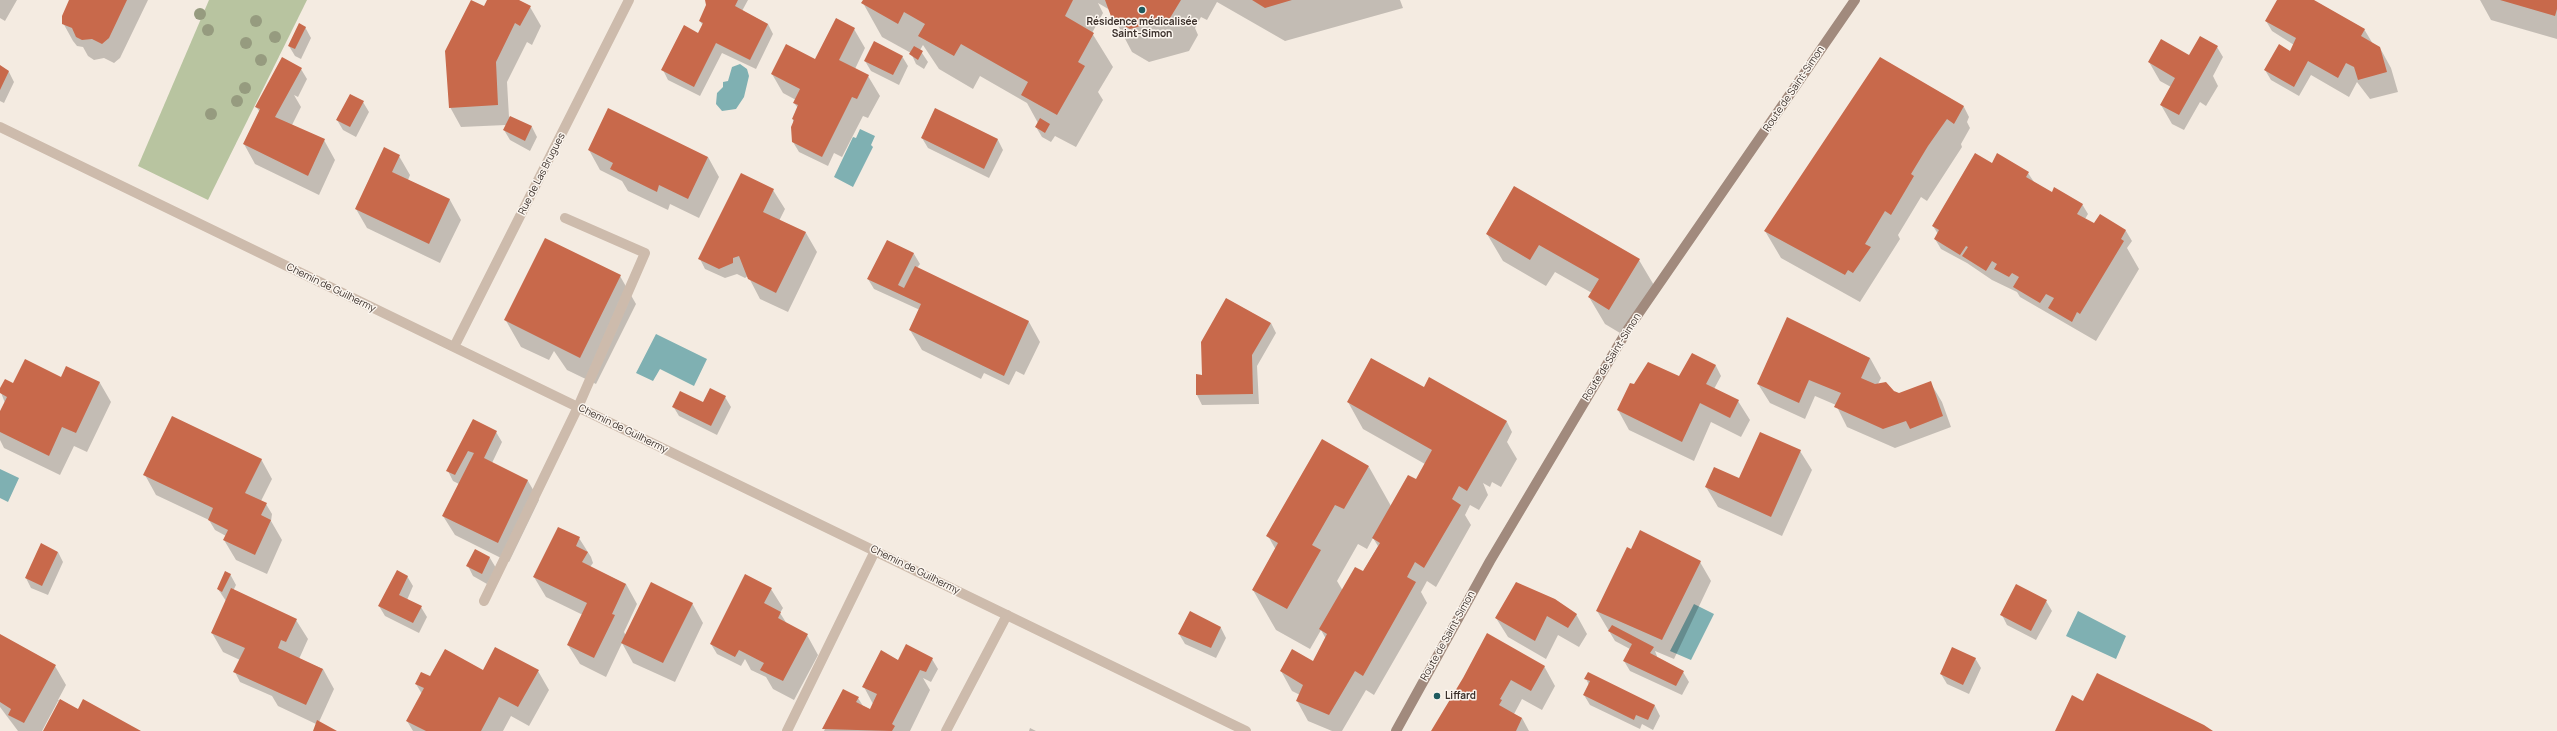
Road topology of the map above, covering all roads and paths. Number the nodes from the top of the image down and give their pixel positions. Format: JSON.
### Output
{"nodes":[{"id":1,"x":629,"y":0,"type":"edge"},
{"id":2,"x":1855,"y":0,"type":"edge"},
{"id":3,"x":0,"y":127,"type":"edge"},
{"id":4,"x":565,"y":218,"type":"dead end"},
{"id":5,"x":454,"y":347,"type":"junction"},
{"id":6,"x":578,"y":407,"type":"junction"},
{"id":7,"x":875,"y":551,"type":"junction"},
{"id":8,"x":484,"y":601,"type":"dead end"},
{"id":9,"x":1007,"y":615,"type":"junction"},
{"id":10,"x":787,"y":731,"type":"edge"},
{"id":11,"x":946,"y":731,"type":"edge"},
{"id":12,"x":1246,"y":731,"type":"edge"},
{"id":13,"x":1396,"y":731,"type":"edge"}],
"edges":[{"from":1,"to":5,"type":"street","name":"Rue de Las Brugues"},
{"from":2,"to":13,"type":"main road","name":"Route de Saint-Simon"},
{"from":3,"to":5,"type":"street","name":"Chemin de Guilhermy"},
{"from":4,"to":6,"type":"street"},
{"from":5,"to":6,"type":"street","name":"Chemin de Guilhermy"},
{"from":6,"to":7,"type":"street","name":"Chemin de Guilhermy"},
{"from":6,"to":8,"type":"street"},
{"from":7,"to":9,"type":"street","name":"Chemin de Guilhermy"},
{"from":7,"to":10,"type":"street"},
{"from":9,"to":11,"type":"street"},
{"from":9,"to":12,"type":"street","name":"Chemin de Guilhermy"}]}
